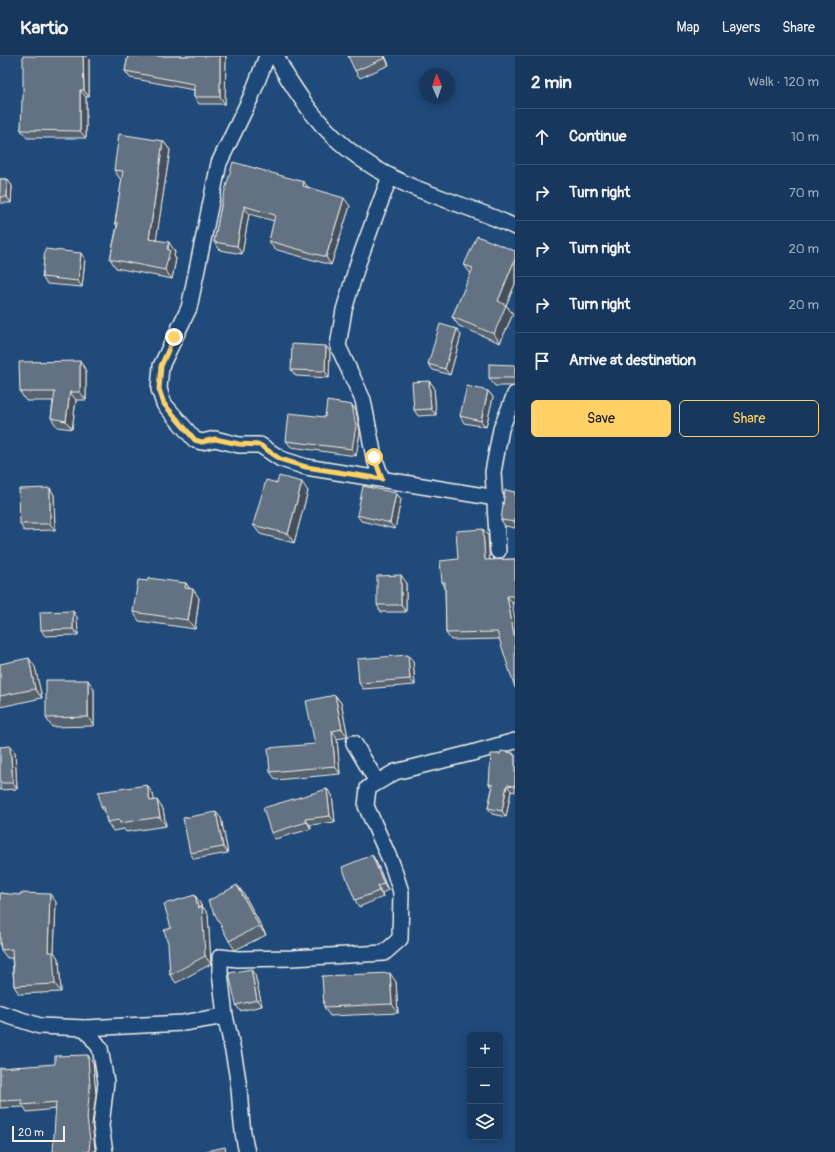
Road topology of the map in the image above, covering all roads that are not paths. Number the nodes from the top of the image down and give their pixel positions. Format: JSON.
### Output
{"nodes":[{"id":1,"x":267,"y":56,"type":"edge"},
{"id":2,"x":277,"y":56,"type":"edge"},
{"id":3,"x":390,"y":176,"type":"junction"},
{"id":4,"x":515,"y":227,"type":"edge"},
{"id":5,"x":515,"y":394,"type":"edge"},
{"id":6,"x":382,"y":479,"type":"junction"},
{"id":7,"x":496,"y":498,"type":"junction"},
{"id":8,"x":498,"y":551,"type":"dead end"},
{"id":9,"x":515,"y":741,"type":"edge"},
{"id":10,"x":354,"y":743,"type":"dead end"},
{"id":11,"x":377,"y":782,"type":"junction"},
{"id":12,"x":0,"y":1013,"type":"edge"},
{"id":13,"x":225,"y":1016,"type":"junction"},
{"id":14,"x":85,"y":1028,"type":"junction"},
{"id":15,"x":104,"y":1152,"type":"edge"},
{"id":16,"x":247,"y":1152,"type":"edge"}],
"edges":[{"from":1,"to":6,"type":"street"},
{"from":2,"to":3,"type":"street"},
{"from":3,"to":4,"type":"street"},
{"from":3,"to":6,"type":"street"},
{"from":5,"to":7,"type":"street"},
{"from":6,"to":7,"type":"street"},
{"from":7,"to":8,"type":"street"},
{"from":9,"to":11,"type":"street"},
{"from":10,"to":11,"type":"street"},
{"from":11,"to":13,"type":"street"},
{"from":12,"to":14,"type":"street"},
{"from":13,"to":14,"type":"street"},
{"from":13,"to":16,"type":"street"},
{"from":14,"to":15,"type":"street"}]}
